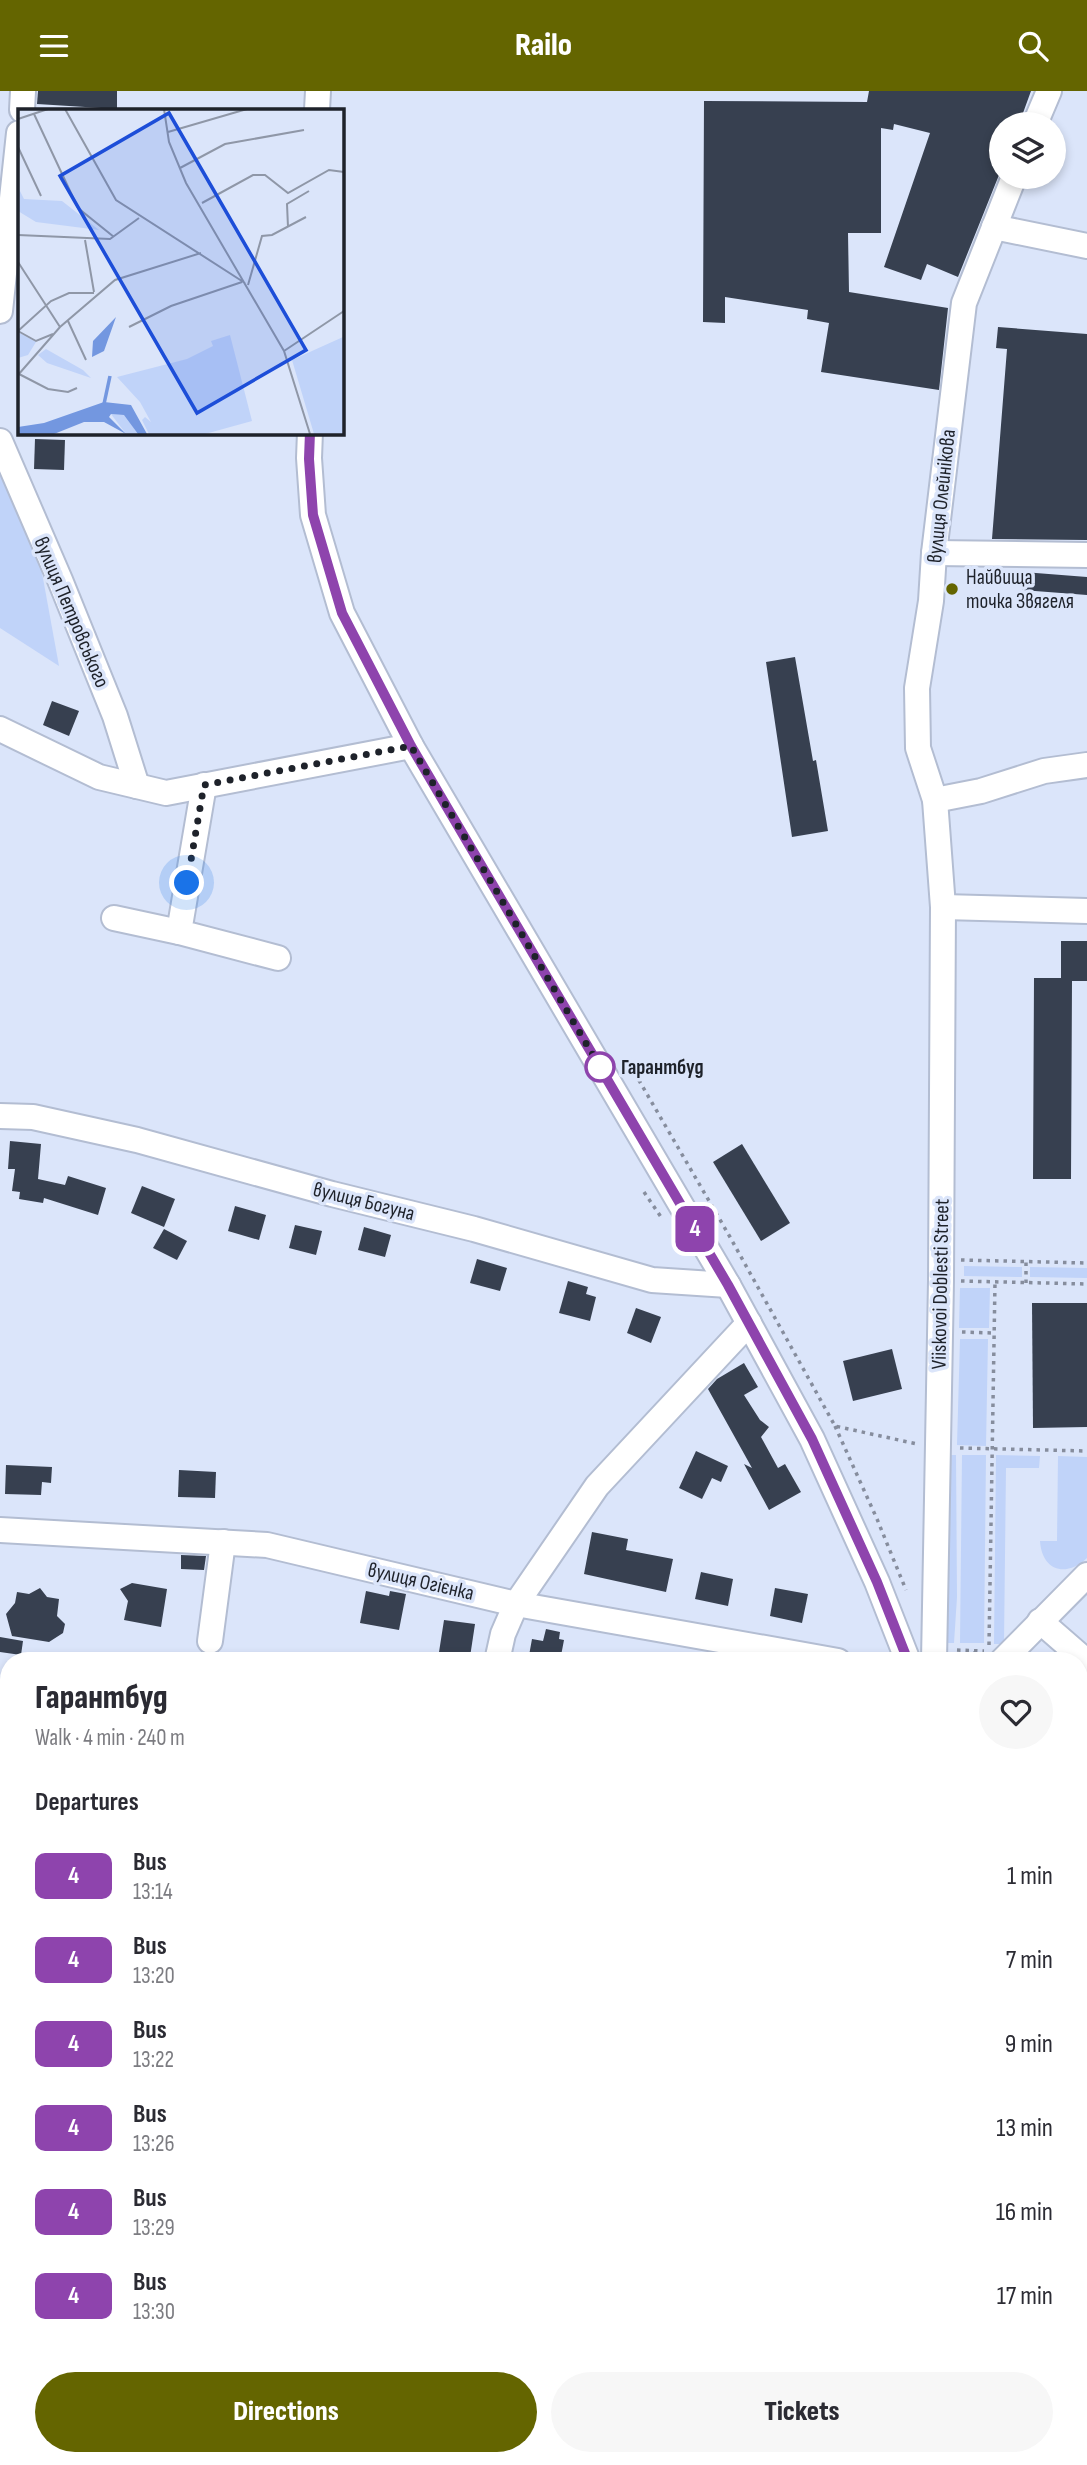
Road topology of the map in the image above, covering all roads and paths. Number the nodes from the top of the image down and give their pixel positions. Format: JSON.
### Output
{"nodes":[{"id":1,"x":23,"y":91,"type":"edge"},
{"id":2,"x":317,"y":91,"type":"edge"},
{"id":3,"x":1049,"y":91,"type":"edge"},
{"id":4,"x":22,"y":109,"type":"edge"},
{"id":5,"x":317,"y":109,"type":"edge"},
{"id":6,"x":1040,"y":112,"type":"edge"},
{"id":7,"x":18,"y":142,"type":"edge"},
{"id":8,"x":1009,"y":189,"type":"edge"},
{"id":9,"x":994,"y":227,"type":"junction"},
{"id":10,"x":1087,"y":246,"type":"edge"},
{"id":11,"x":0,"y":311,"type":"edge"},
{"id":12,"x":310,"y":434,"type":"edge"},
{"id":13,"x":0,"y":441,"type":"edge"},
{"id":14,"x":934,"y":553,"type":"junction"},
{"id":15,"x":1087,"y":555,"type":"edge"},
{"id":16,"x":0,"y":729,"type":"edge"},
{"id":17,"x":411,"y":746,"type":"junction"},
{"id":18,"x":1087,"y":765,"type":"edge"},
{"id":19,"x":204,"y":785,"type":"junction"},
{"id":20,"x":137,"y":786,"type":"junction"},
{"id":21,"x":935,"y":800,"type":"junction"},
{"id":22,"x":943,"y":907,"type":"junction"},
{"id":23,"x":1087,"y":911,"type":"edge"},
{"id":24,"x":114,"y":918,"type":"dead end"},
{"id":25,"x":178,"y":932,"type":"junction"},
{"id":26,"x":278,"y":958,"type":"dead end"},
{"id":27,"x":626,"y":1058,"type":"dead end"},
{"id":28,"x":0,"y":1116,"type":"edge"},
{"id":29,"x":1026,"y":1262,"type":"junction"},
{"id":30,"x":1087,"y":1263,"type":"edge"},
{"id":31,"x":948,"y":1271,"type":"junction"},
{"id":32,"x":995,"y":1282,"type":"junction"},
{"id":33,"x":1026,"y":1283,"type":"junction"},
{"id":34,"x":1087,"y":1284,"type":"edge"},
{"id":35,"x":728,"y":1285,"type":"junction"},
{"id":36,"x":749,"y":1323,"type":"junction"},
{"id":37,"x":953,"y":1332,"type":"dead end"},
{"id":38,"x":994,"y":1333,"type":"junction"},
{"id":39,"x":835,"y":1426,"type":"junction"},
{"id":40,"x":938,"y":1448,"type":"junction"},
{"id":41,"x":992,"y":1449,"type":"junction"},
{"id":42,"x":1087,"y":1451,"type":"edge"},
{"id":43,"x":0,"y":1529,"type":"edge"},
{"id":44,"x":223,"y":1542,"type":"junction"},
{"id":45,"x":1087,"y":1575,"type":"edge"},
{"id":46,"x":906,"y":1590,"type":"dead end"},
{"id":47,"x":516,"y":1604,"type":"junction"},
{"id":48,"x":1040,"y":1621,"type":"junction"},
{"id":49,"x":210,"y":1641,"type":"dead end"},
{"id":50,"x":957,"y":1650,"type":"dead end"},
{"id":51,"x":975,"y":1651,"type":"joint"},
{"id":52,"x":499,"y":1652,"type":"edge"},
{"id":53,"x":787,"y":1652,"type":"edge"},
{"id":54,"x":904,"y":1652,"type":"edge"},
{"id":55,"x":934,"y":1652,"type":"edge"},
{"id":56,"x":1011,"y":1652,"type":"edge"},
{"id":57,"x":1076,"y":1652,"type":"edge"}],
"edges":[{"from":1,"to":4,"type":"street"},
{"from":2,"to":5,"type":"street"},
{"from":3,"to":6,"type":"street"},
{"from":7,"to":11,"type":"street"},
{"from":8,"to":9,"type":"street","name":"вулиця Олейнікова"},
{"from":9,"to":10,"type":"street"},
{"from":9,"to":14,"type":"street","name":"вулиця Олейнікова"},
{"from":12,"to":17,"type":"street"},
{"from":13,"to":20,"type":"street","name":"вулиця Петровського"},
{"from":14,"to":15,"type":"street"},
{"from":14,"to":21,"type":"street","name":"вулиця Олейнікова"},
{"from":16,"to":20,"type":"street"},
{"from":17,"to":19,"type":"street"},
{"from":17,"to":35,"type":"street"},
{"from":18,"to":21,"type":"street"},
{"from":19,"to":20,"type":"street"},
{"from":19,"to":25,"type":"street"},
{"from":21,"to":22,"type":"street","name":"вулиця Олейнікова"},
{"from":22,"to":23,"type":"street"},
{"from":22,"to":31,"type":"street","name":"Viiskovoi Doblesti Street"},
{"from":24,"to":25,"type":"street"},
{"from":25,"to":26,"type":"street"},
{"from":27,"to":39,"type":"path"},
{"from":28,"to":35,"type":"street","name":"вулиця Богуна"},
{"from":29,"to":30,"type":"path"},
{"from":29,"to":31,"type":"path"},
{"from":29,"to":33,"type":"path"},
{"from":31,"to":32,"type":"path"},
{"from":31,"to":40,"type":"street","name":"Viiskovoi Doblesti Street"},
{"from":32,"to":33,"type":"path"},
{"from":32,"to":38,"type":"path"},
{"from":33,"to":34,"type":"path"},
{"from":35,"to":36,"type":"street"},
{"from":36,"to":47,"type":"street"},
{"from":36,"to":54,"type":"street"},
{"from":37,"to":38,"type":"path"},
{"from":38,"to":41,"type":"path"},
{"from":39,"to":40,"type":"path"},
{"from":39,"to":46,"type":"path"},
{"from":40,"to":41,"type":"path"},
{"from":40,"to":55,"type":"street","name":"Viiskovoi Doblesti Street"},
{"from":41,"to":42,"type":"path"},
{"from":41,"to":51,"type":"path"},
{"from":43,"to":44,"type":"street","name":"вулиця Огієнка"},
{"from":44,"to":47,"type":"street","name":"вулиця Огієнка"},
{"from":44,"to":49,"type":"street"},
{"from":45,"to":48,"type":"street"},
{"from":47,"to":52,"type":"street"},
{"from":47,"to":53,"type":"street","name":"вулиця Огієнка"},
{"from":48,"to":56,"type":"street"},
{"from":48,"to":57,"type":"street"},
{"from":50,"to":51,"type":"path"}]}
